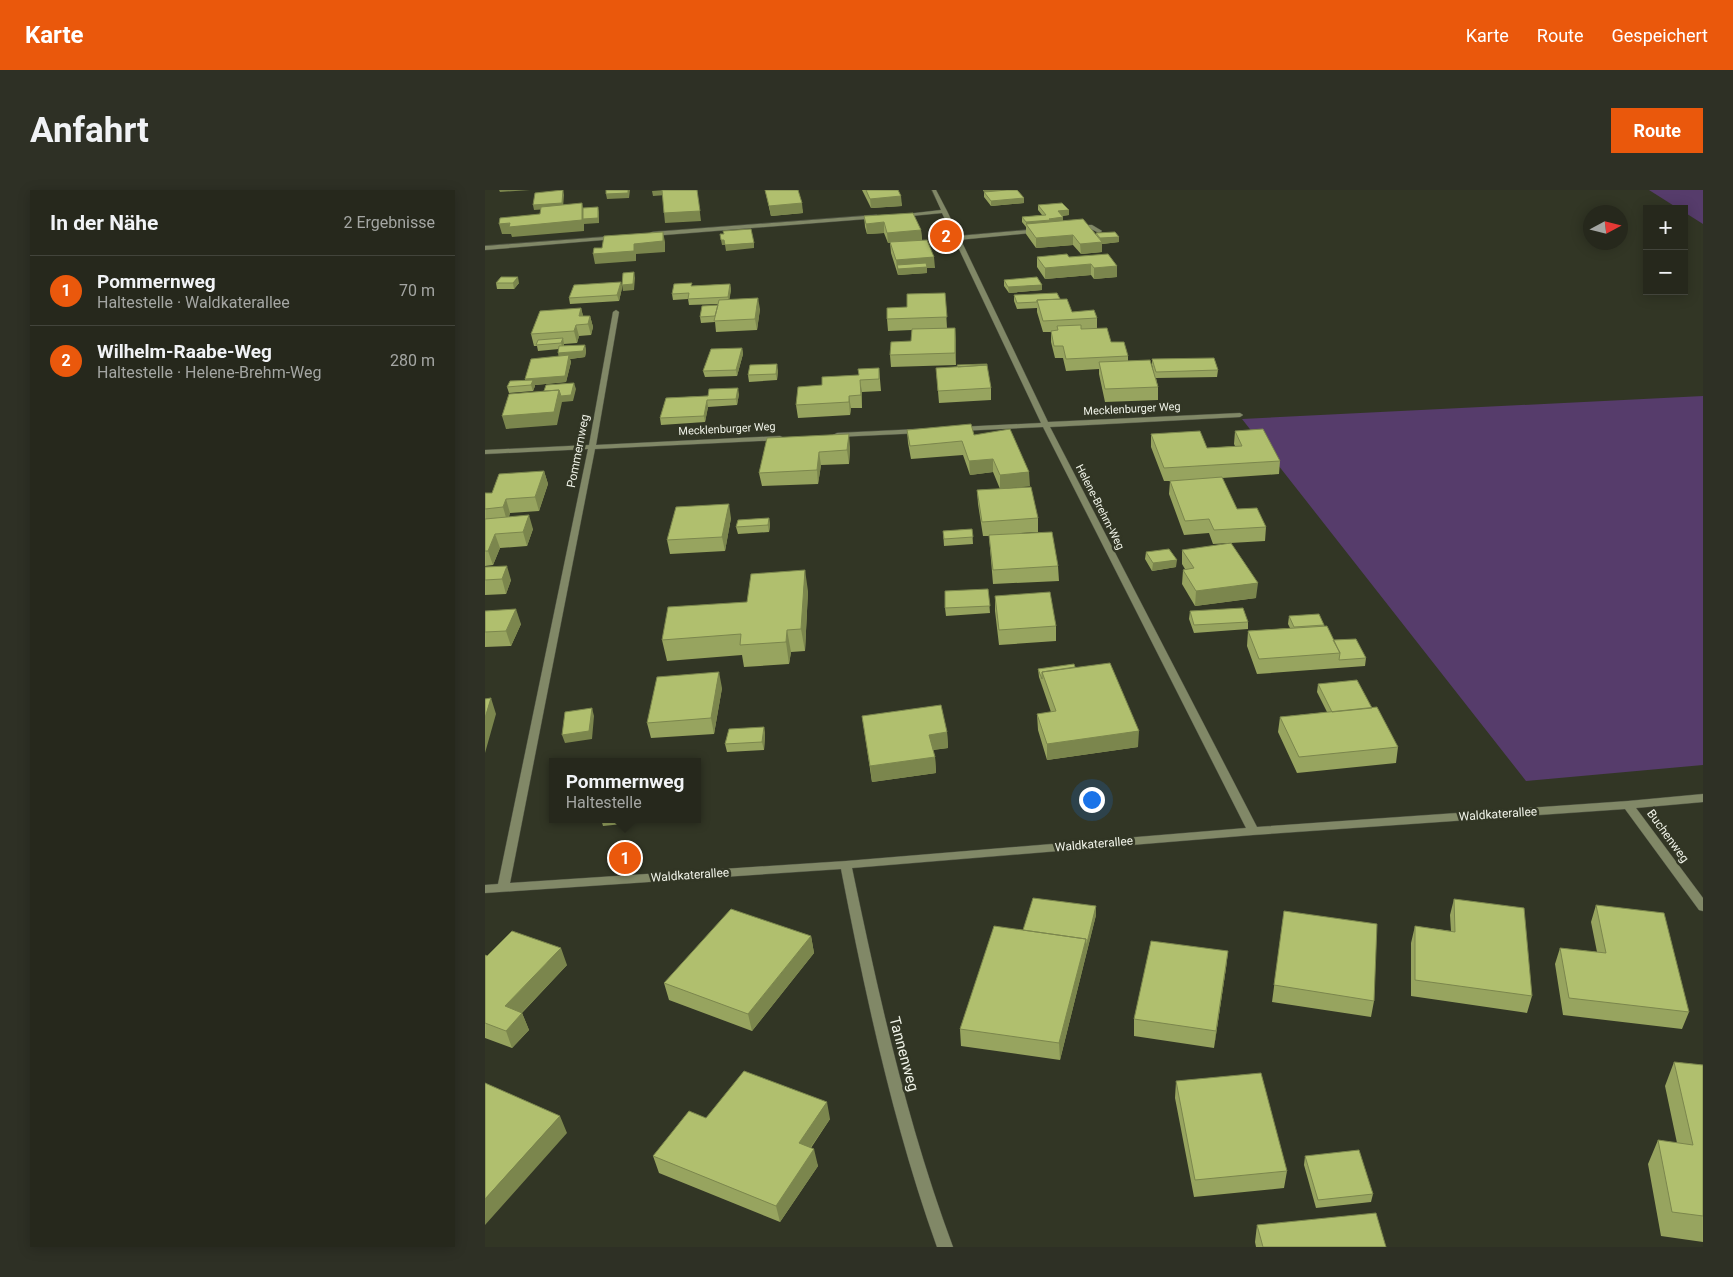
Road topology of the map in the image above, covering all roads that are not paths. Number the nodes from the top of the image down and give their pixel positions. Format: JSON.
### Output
{"nodes":[{"id":1,"x":934,"y":190,"type":"edge"},
{"id":2,"x":945,"y":211,"type":"junction"},
{"id":3,"x":896,"y":215,"type":"edge"},
{"id":4,"x":886,"y":216,"type":"edge"},
{"id":5,"x":1066,"y":228,"type":"edge"},
{"id":6,"x":1047,"y":230,"type":"edge"},
{"id":7,"x":1099,"y":231,"type":"edge"},
{"id":8,"x":642,"y":235,"type":"edge"},
{"id":9,"x":622,"y":237,"type":"edge"},
{"id":10,"x":958,"y":238,"type":"junction"},
{"id":11,"x":485,"y":248,"type":"edge"},
{"id":12,"x":616,"y":312,"type":"dead end"},
{"id":13,"x":1240,"y":415,"type":"dead end"},
{"id":14,"x":1046,"y":425,"type":"junction"},
{"id":15,"x":947,"y":430,"type":"edge"},
{"id":16,"x":927,"y":431,"type":"edge"},
{"id":17,"x":829,"y":436,"type":"edge"},
{"id":18,"x":789,"y":438,"type":"edge"},
{"id":19,"x":592,"y":447,"type":"junction"},
{"id":20,"x":485,"y":452,"type":"edge"},
{"id":21,"x":1703,"y":798,"type":"edge"},
{"id":22,"x":1628,"y":805,"type":"junction"},
{"id":23,"x":1253,"y":831,"type":"junction"},
{"id":24,"x":846,"y":865,"type":"junction"},
{"id":25,"x":503,"y":888,"type":"junction"},
{"id":26,"x":485,"y":889,"type":"edge"},
{"id":27,"x":1703,"y":907,"type":"edge"},
{"id":28,"x":945,"y":1247,"type":"edge"}],
"edges":[{"from":1,"to":2,"type":"street","name":"Helene-Brehm-Weg"},
{"from":2,"to":3,"type":"street"},
{"from":2,"to":10,"type":"street","name":"Helene-Brehm-Weg"},
{"from":4,"to":8,"type":"street"},
{"from":5,"to":7,"type":"street"},
{"from":6,"to":10,"type":"street"},
{"from":9,"to":11,"type":"street"},
{"from":10,"to":14,"type":"street","name":"Helene-Brehm-Weg"},
{"from":12,"to":19,"type":"street","name":"Pommernweg"},
{"from":13,"to":14,"type":"street","name":"Mecklenburger Weg"},
{"from":14,"to":15,"type":"street","name":"Mecklenburger Weg"},
{"from":14,"to":23,"type":"street","name":"Helene-Brehm-Weg"},
{"from":16,"to":17,"type":"street"},
{"from":18,"to":19,"type":"street","name":"Mecklenburger Weg"},
{"from":19,"to":20,"type":"street","name":"Mecklenburger Weg"},
{"from":19,"to":25,"type":"street","name":"Pommernweg"},
{"from":21,"to":22,"type":"street","name":"Waldkaterallee"},
{"from":22,"to":23,"type":"street","name":"Waldkaterallee"},
{"from":22,"to":27,"type":"street","name":"Buchenweg"},
{"from":23,"to":24,"type":"street","name":"Waldkaterallee"},
{"from":24,"to":25,"type":"street","name":"Waldkaterallee"},
{"from":24,"to":28,"type":"street","name":"Tannenweg"},
{"from":25,"to":26,"type":"street","name":"Waldkaterallee"}]}
